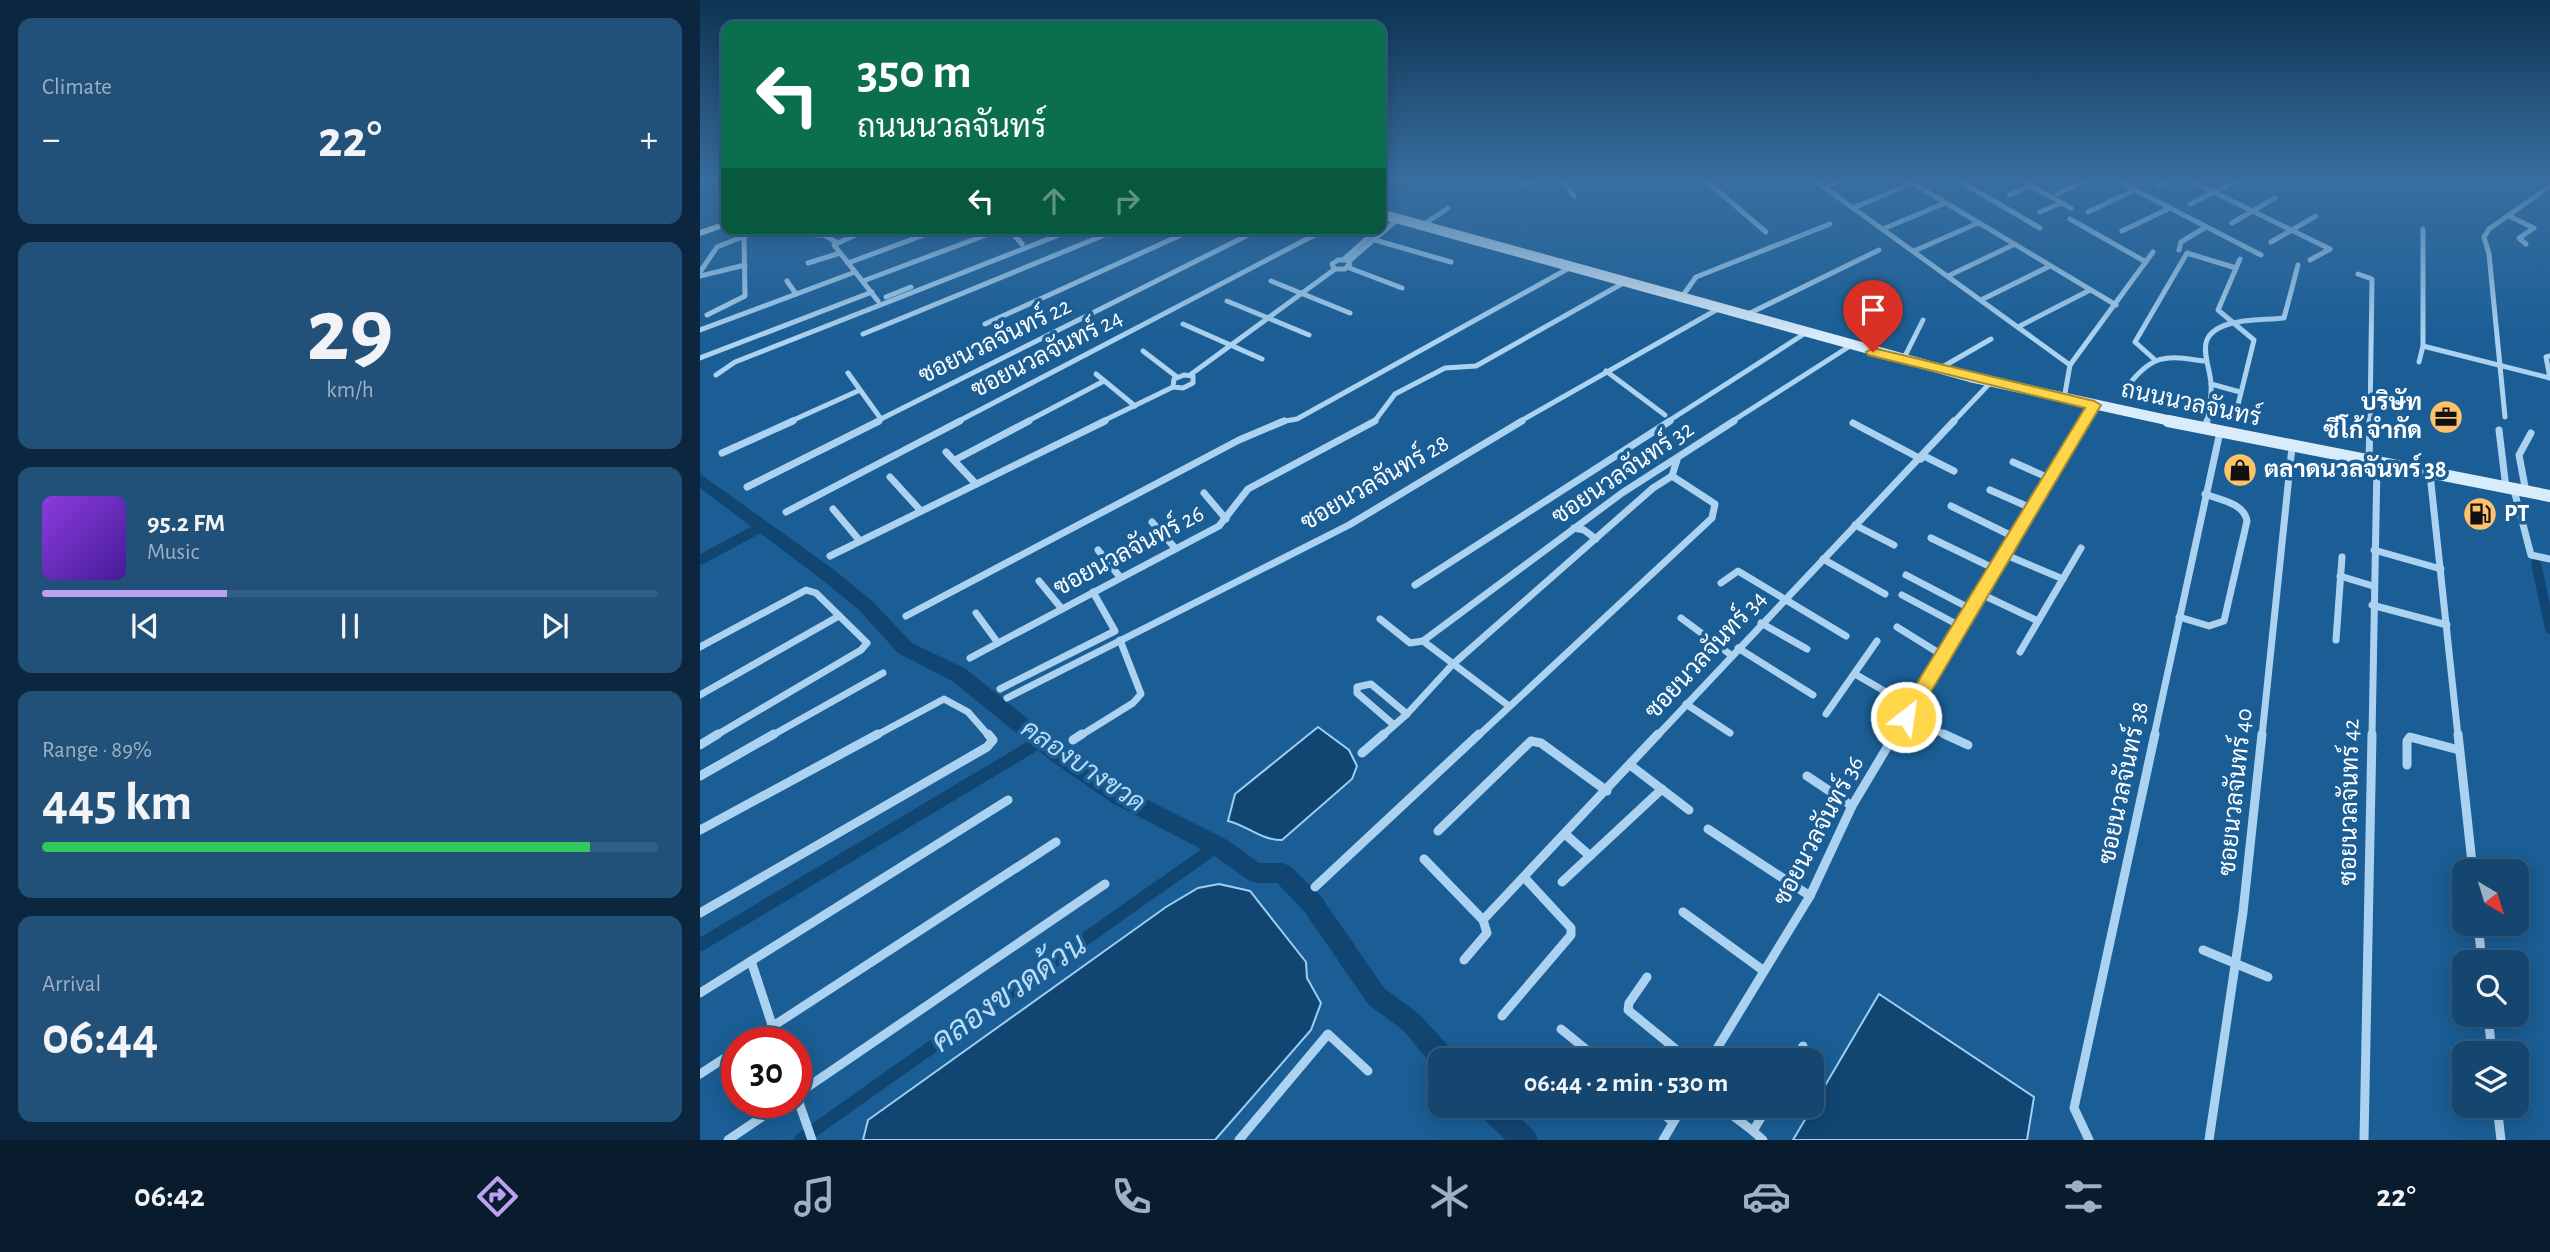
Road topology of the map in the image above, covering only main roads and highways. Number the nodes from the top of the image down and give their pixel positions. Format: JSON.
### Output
{"nodes":[{"id":1,"x":1448,"y":232,"type":"edge"},
{"id":2,"x":2550,"y":496,"type":"edge"}],
"edges":[{"from":1,"to":2,"type":"main road","name":"ถนนนวลจันทร์"}]}
